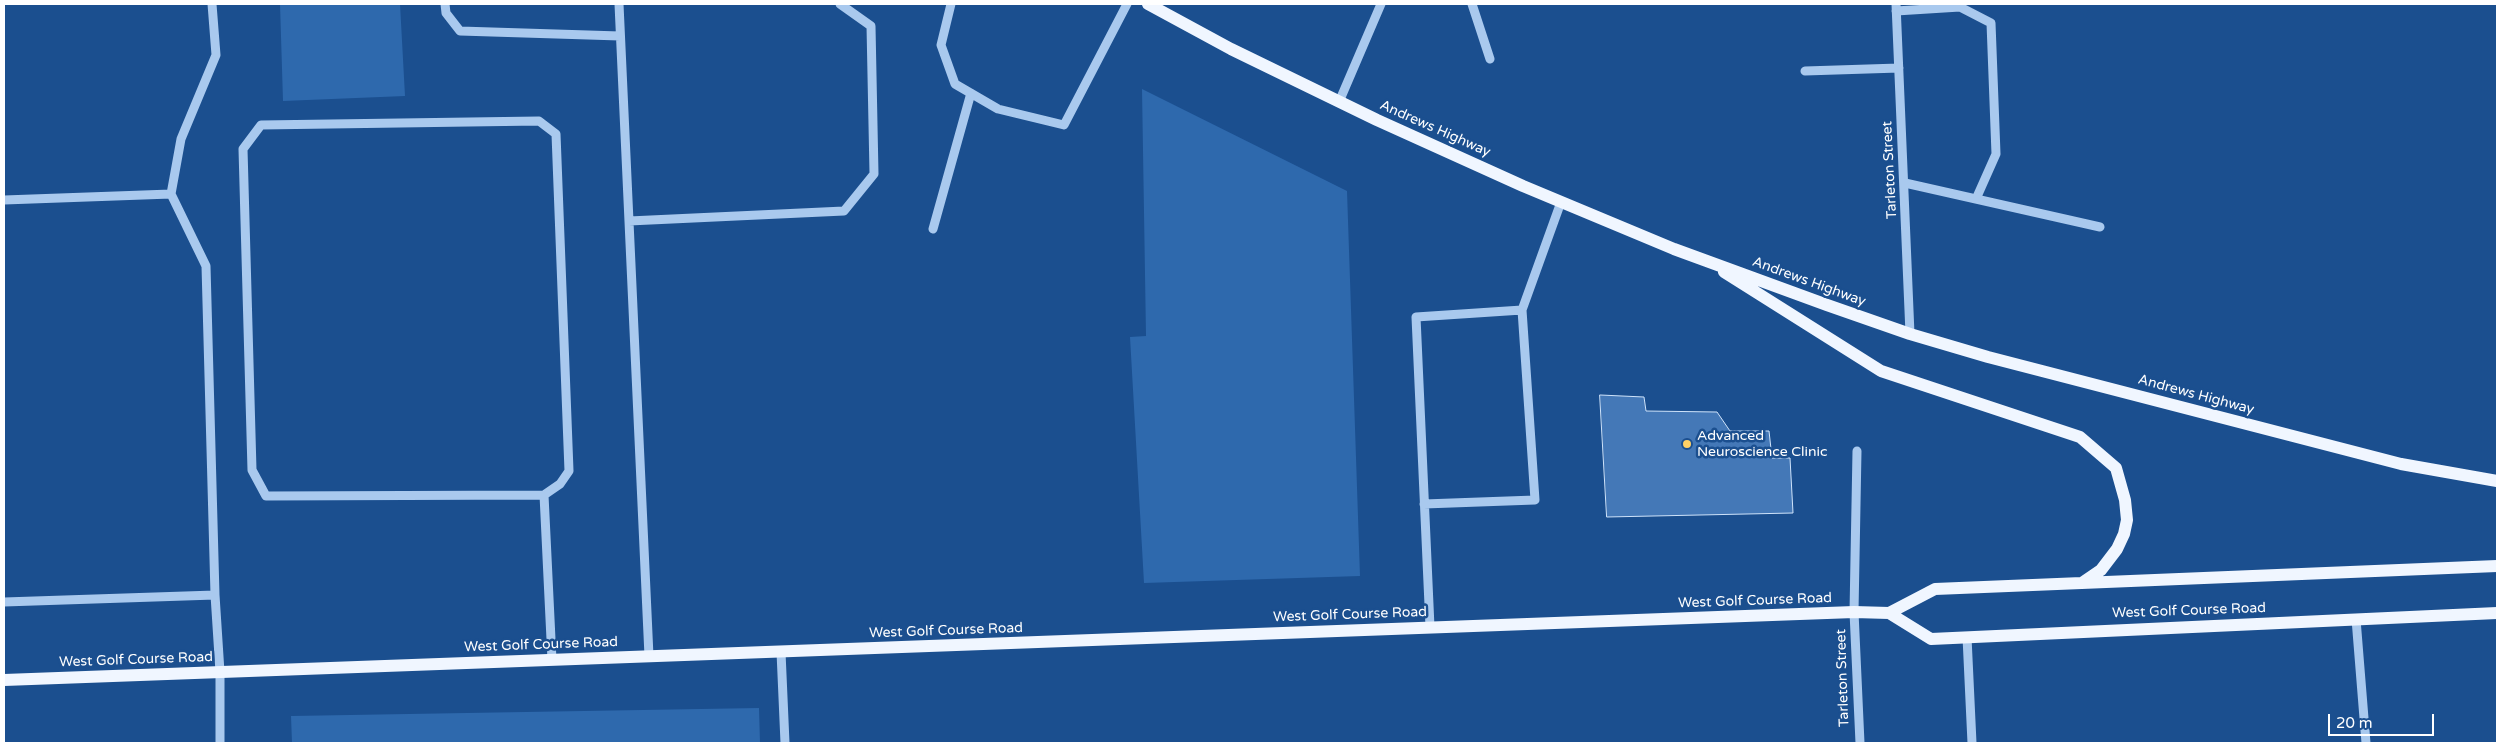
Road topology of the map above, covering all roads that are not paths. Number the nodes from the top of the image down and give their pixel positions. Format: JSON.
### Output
{"nodes":[{"id":1,"x":212,"y":4,"type":"edge"},
{"id":2,"x":446,"y":4,"type":"edge"},
{"id":3,"x":619,"y":4,"type":"edge"},
{"id":4,"x":840,"y":4,"type":"edge"},
{"id":5,"x":951,"y":4,"type":"edge"},
{"id":6,"x":1127,"y":4,"type":"edge"},
{"id":7,"x":1381,"y":4,"type":"edge"},
{"id":8,"x":1472,"y":4,"type":"edge"},
{"id":9,"x":1154,"y":6,"type":"edge"},
{"id":10,"x":1896,"y":8,"type":"edge"},
{"id":11,"x":620,"y":36,"type":"junction"},
{"id":12,"x":1490,"y":59,"type":"dead end"},
{"id":13,"x":1899,"y":68,"type":"junction"},
{"id":14,"x":1805,"y":71,"type":"dead end"},
{"id":15,"x":971,"y":93,"type":"junction"},
{"id":16,"x":1339,"y":102,"type":"junction"},
{"id":17,"x":1905,"y":183,"type":"junction"},
{"id":18,"x":170,"y":194,"type":"junction"},
{"id":19,"x":1976,"y":199,"type":"junction"},
{"id":20,"x":4,"y":200,"type":"edge"},
{"id":21,"x":1561,"y":202,"type":"junction"},
{"id":22,"x":629,"y":221,"type":"junction"},
{"id":23,"x":2100,"y":227,"type":"dead end"},
{"id":24,"x":933,"y":229,"type":"dead end"},
{"id":25,"x":1705,"y":260,"type":"junction"},
{"id":26,"x":1522,"y":310,"type":"junction"},
{"id":27,"x":1910,"y":334,"type":"junction"},
{"id":28,"x":1857,"y":452,"type":"dead end"},
{"id":29,"x":2497,"y":481,"type":"edge"},
{"id":30,"x":544,"y":495,"type":"junction"},
{"id":31,"x":1424,"y":504,"type":"junction"},
{"id":32,"x":2497,"y":566,"type":"edge"},
{"id":33,"x":2082,"y":583,"type":"junction"},
{"id":34,"x":215,"y":596,"type":"junction"},
{"id":35,"x":4,"y":602,"type":"edge"},
{"id":36,"x":1854,"y":612,"type":"junction"},
{"id":37,"x":1889,"y":613,"type":"junction"},
{"id":38,"x":2497,"y":613,"type":"edge"},
{"id":39,"x":2356,"y":619,"type":"junction"},
{"id":40,"x":1430,"y":628,"type":"junction"},
{"id":41,"x":1967,"y":638,"type":"junction"},
{"id":42,"x":781,"y":652,"type":"junction"},
{"id":43,"x":650,"y":656,"type":"junction"},
{"id":44,"x":552,"y":660,"type":"junction"},
{"id":45,"x":220,"y":672,"type":"junction"},
{"id":46,"x":4,"y":680,"type":"edge"},
{"id":47,"x":220,"y":743,"type":"edge"},
{"id":48,"x":785,"y":743,"type":"edge"},
{"id":49,"x":1860,"y":743,"type":"edge"},
{"id":50,"x":1972,"y":743,"type":"edge"},
{"id":51,"x":2366,"y":743,"type":"edge"}],
"edges":[{"from":1,"to":18,"type":"street"},
{"from":2,"to":11,"type":"street"},
{"from":3,"to":11,"type":"street"},
{"from":4,"to":22,"type":"street"},
{"from":5,"to":15,"type":"street"},
{"from":6,"to":15,"type":"street"},
{"from":7,"to":16,"type":"street"},
{"from":8,"to":12,"type":"street"},
{"from":9,"to":16,"type":"main road","name":"Andrews Highway"},
{"from":10,"to":13,"type":"street","name":"Tarleton Street"},
{"from":10,"to":19,"type":"street"},
{"from":11,"to":22,"type":"street"},
{"from":13,"to":14,"type":"street"},
{"from":13,"to":17,"type":"street","name":"Tarleton Street"},
{"from":15,"to":24,"type":"street"},
{"from":16,"to":21,"type":"main road","name":"Andrews Highway"},
{"from":17,"to":19,"type":"street"},
{"from":17,"to":27,"type":"street","name":"Tarleton Street"},
{"from":18,"to":20,"type":"street"},
{"from":18,"to":34,"type":"street"},
{"from":19,"to":23,"type":"street"},
{"from":21,"to":25,"type":"main road","name":"Andrews Highway"},
{"from":21,"to":26,"type":"street"},
{"from":22,"to":43,"type":"street"},
{"from":25,"to":27,"type":"main road","name":"Andrews Highway"},
{"from":25,"to":33,"type":"main road"},
{"from":26,"to":31,"type":"street"},
{"from":26,"to":31,"type":"street"},
{"from":27,"to":29,"type":"main road","name":"Andrews Highway"},
{"from":28,"to":36,"type":"street","name":"Tarleton Street"},
{"from":30,"to":30,"type":"street"},
{"from":30,"to":44,"type":"street"},
{"from":31,"to":40,"type":"street"},
{"from":32,"to":33,"type":"main road","name":"West Golf Course Road"},
{"from":33,"to":37,"type":"main road","name":"West Golf Course Road"},
{"from":34,"to":35,"type":"street"},
{"from":34,"to":45,"type":"street"},
{"from":36,"to":37,"type":"main road","name":"West Golf Course Road"},
{"from":36,"to":40,"type":"main road","name":"West Golf Course Road"},
{"from":36,"to":49,"type":"street","name":"Tarleton Street"},
{"from":37,"to":41,"type":"main road","name":"West Golf Course Road"},
{"from":38,"to":39,"type":"main road","name":"West Golf Course Road"},
{"from":39,"to":41,"type":"main road","name":"West Golf Course Road"},
{"from":39,"to":51,"type":"street"},
{"from":40,"to":42,"type":"main road","name":"West Golf Course Road"},
{"from":41,"to":50,"type":"street"},
{"from":42,"to":43,"type":"main road","name":"West Golf Course Road"},
{"from":42,"to":48,"type":"street"},
{"from":43,"to":44,"type":"main road","name":"West Golf Course Road"},
{"from":44,"to":45,"type":"main road","name":"West Golf Course Road"},
{"from":45,"to":46,"type":"main road","name":"West Golf Course Road"},
{"from":45,"to":47,"type":"street"}]}
